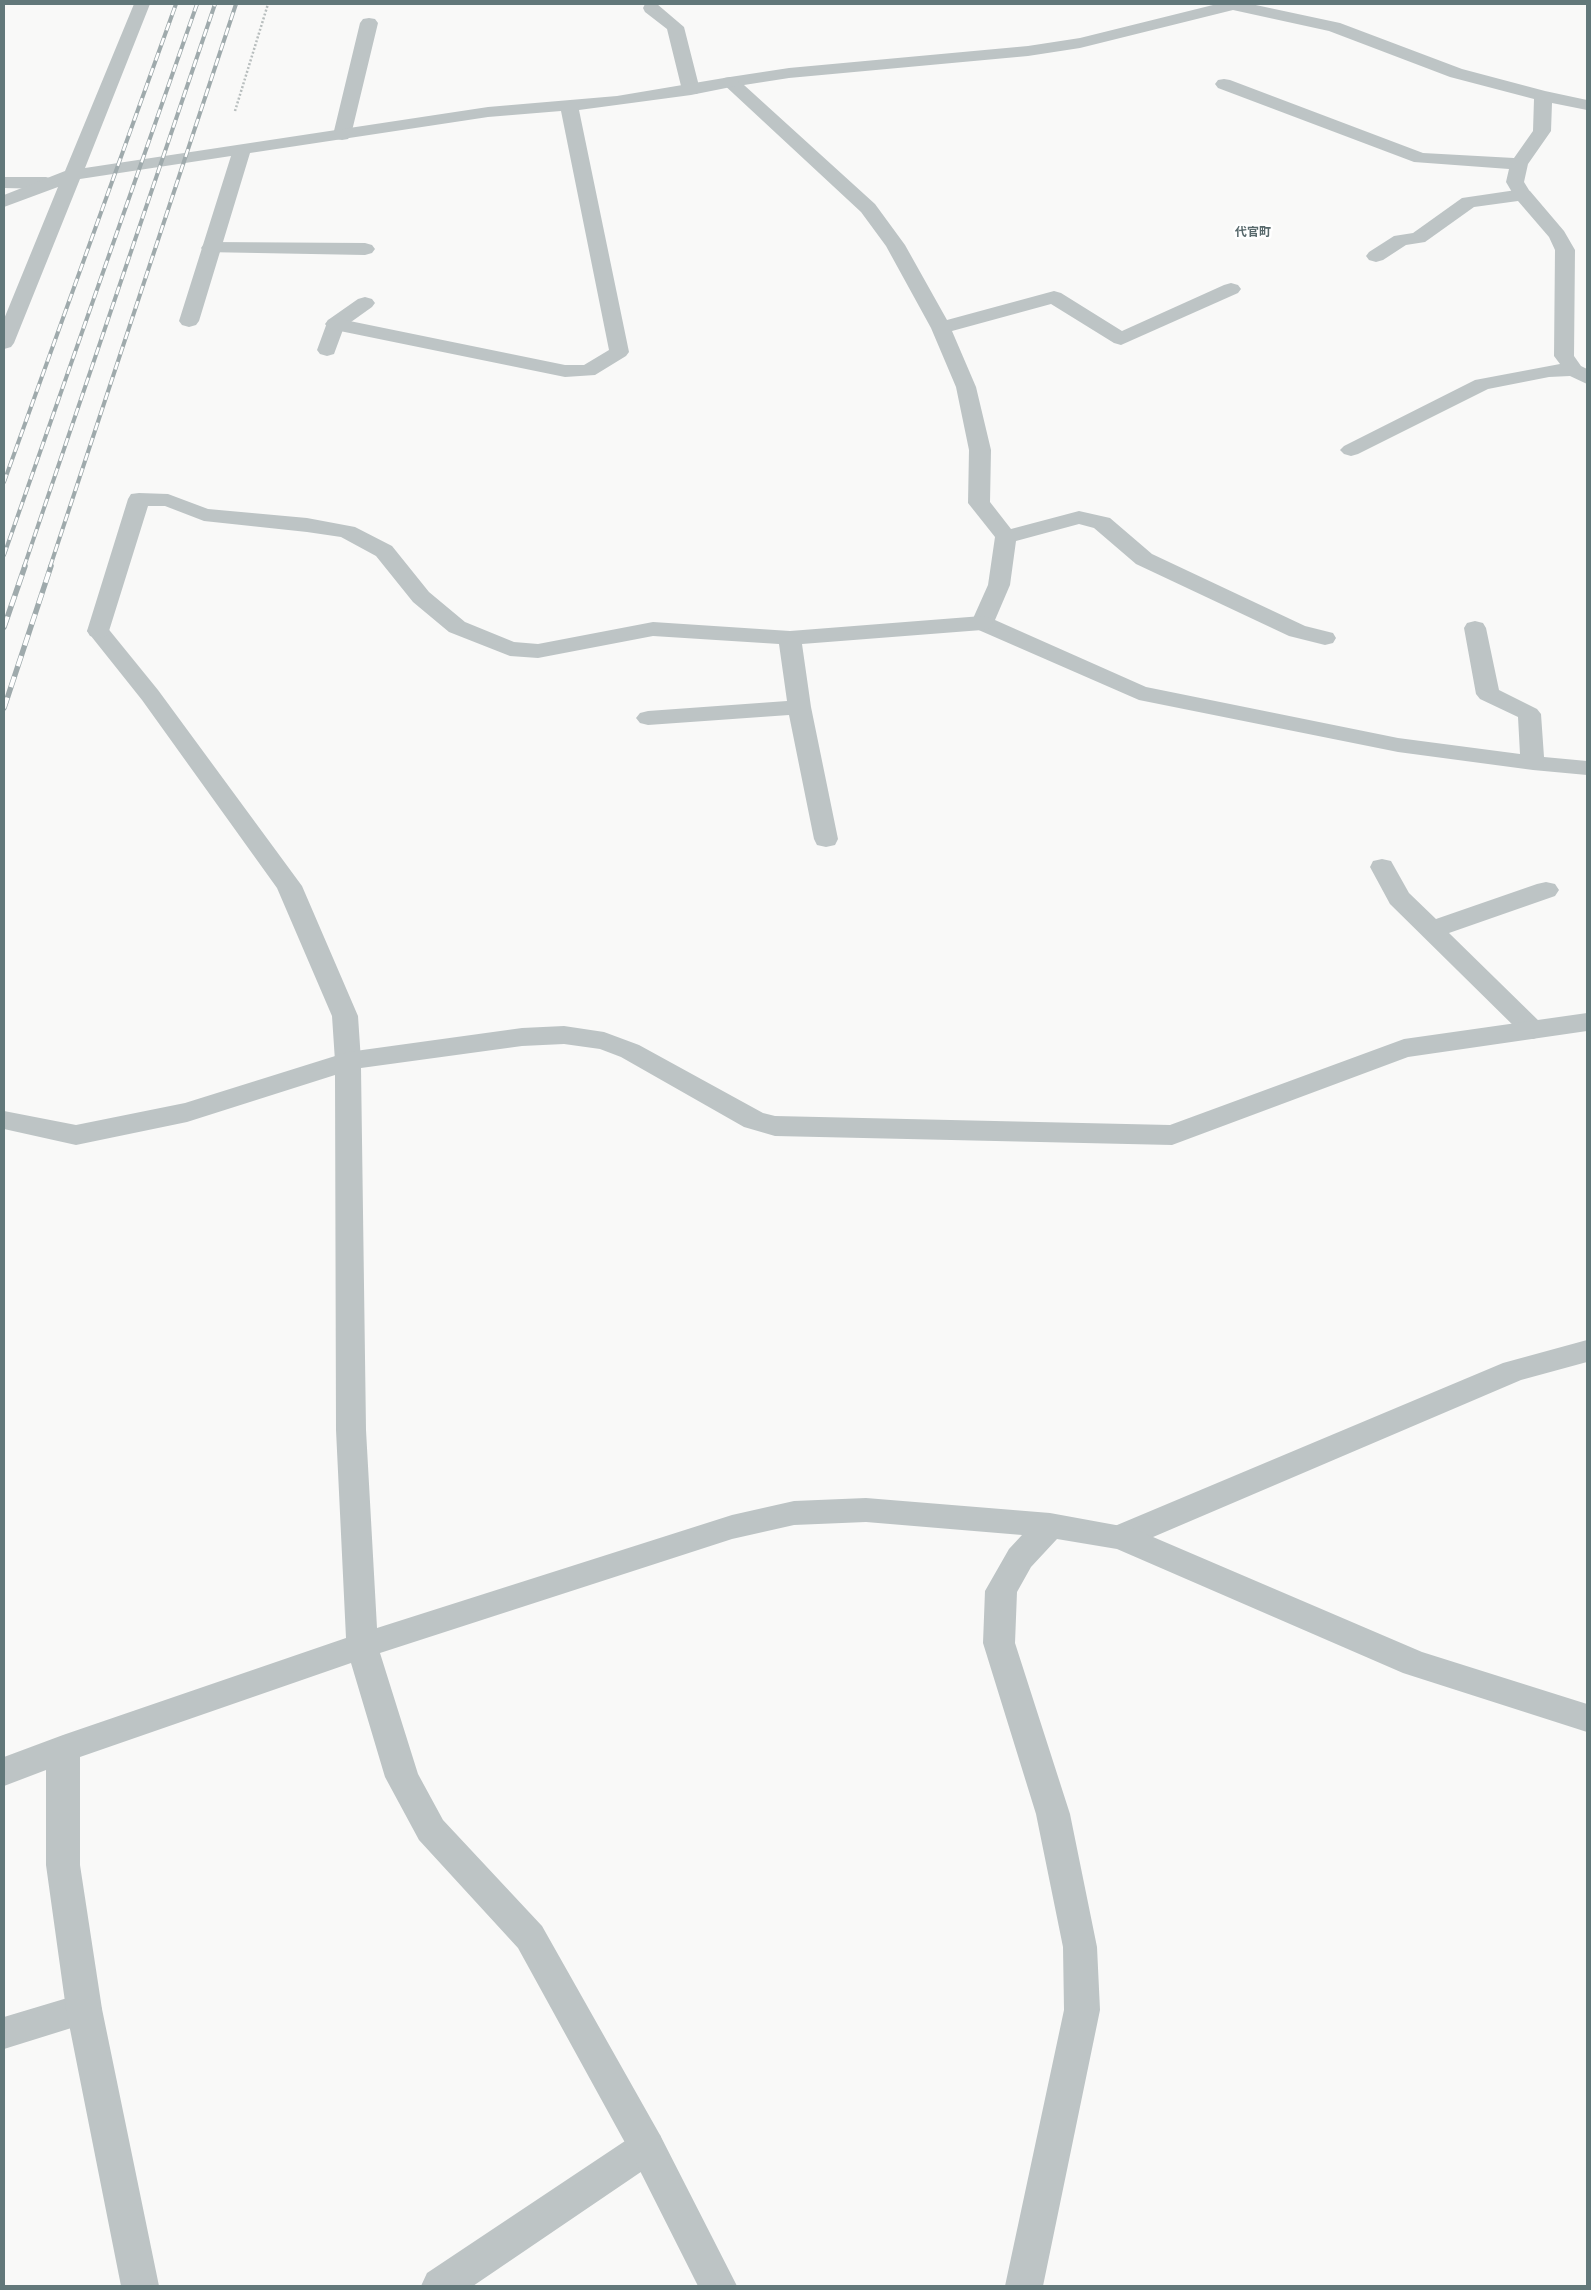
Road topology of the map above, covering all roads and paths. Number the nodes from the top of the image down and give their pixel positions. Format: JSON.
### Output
{"nodes":[{"id":1,"x":142,"y":4,"type":"edge"},
{"id":2,"x":268,"y":4,"type":"edge"},
{"id":3,"x":1230,"y":4,"type":"edge"},
{"id":4,"x":651,"y":8,"type":"dead end"},
{"id":5,"x":368,"y":23,"type":"dead end"},
{"id":6,"x":730,"y":82,"type":"junction"},
{"id":7,"x":1224,"y":84,"type":"dead end"},
{"id":8,"x":691,"y":90,"type":"junction"},
{"id":9,"x":1542,"y":96,"type":"junction"},
{"id":10,"x":1587,"y":105,"type":"edge"},
{"id":11,"x":569,"y":106,"type":"junction"},
{"id":12,"x":342,"y":135,"type":"junction"},
{"id":13,"x":242,"y":150,"type":"junction"},
{"id":14,"x":223,"y":152,"type":"junction"},
{"id":15,"x":1519,"y":164,"type":"junction"},
{"id":16,"x":72,"y":174,"type":"junction"},
{"id":17,"x":4,"y":182,"type":"edge"},
{"id":18,"x":46,"y":183,"type":"junction"},
{"id":19,"x":1523,"y":195,"type":"junction"},
{"id":20,"x":4,"y":201,"type":"edge"},
{"id":21,"x":369,"y":229,"type":"dead end"},
{"id":22,"x":211,"y":248,"type":"junction"},
{"id":23,"x":365,"y":249,"type":"junction"},
{"id":24,"x":1376,"y":256,"type":"dead end"},
{"id":25,"x":360,"y":269,"type":"dead end"},
{"id":26,"x":1231,"y":289,"type":"dead end"},
{"id":27,"x":365,"y":303,"type":"dead end"},
{"id":28,"x":189,"y":321,"type":"dead end"},
{"id":29,"x":335,"y":324,"type":"junction"},
{"id":30,"x":941,"y":328,"type":"junction"},
{"id":31,"x":4,"y":343,"type":"edge"},
{"id":32,"x":327,"y":350,"type":"dead end"},
{"id":33,"x":1581,"y":374,"type":"edge"},
{"id":34,"x":1351,"y":450,"type":"dead end"},
{"id":35,"x":1006,"y":537,"type":"junction"},
{"id":36,"x":982,"y":623,"type":"junction"},
{"id":37,"x":1475,"y":628,"type":"dead end"},
{"id":38,"x":790,"y":638,"type":"junction"},
{"id":39,"x":1325,"y":638,"type":"dead end"},
{"id":40,"x":799,"y":707,"type":"junction"},
{"id":41,"x":648,"y":718,"type":"dead end"},
{"id":42,"x":1533,"y":763,"type":"junction"},
{"id":43,"x":1587,"y":768,"type":"edge"},
{"id":44,"x":826,"y":839,"type":"dead end"},
{"id":45,"x":1382,"y":867,"type":"dead end"},
{"id":46,"x":1546,"y":890,"type":"dead end"},
{"id":47,"x":1431,"y":930,"type":"junction"},
{"id":48,"x":1587,"y":1022,"type":"edge"},
{"id":49,"x":1533,"y":1030,"type":"junction"},
{"id":50,"x":348,"y":1061,"type":"junction"},
{"id":51,"x":4,"y":1120,"type":"edge"},
{"id":52,"x":1587,"y":1350,"type":"edge"},
{"id":53,"x":1050,"y":1524,"type":"junction"},
{"id":54,"x":1121,"y":1537,"type":"junction"},
{"id":55,"x":362,"y":1646,"type":"junction"},
{"id":56,"x":1587,"y":1718,"type":"edge"},
{"id":57,"x":63,"y":1749,"type":"junction"},
{"id":58,"x":4,"y":1772,"type":"edge"},
{"id":59,"x":84,"y":2009,"type":"junction"},
{"id":60,"x":4,"y":2033,"type":"edge"},
{"id":61,"x":647,"y":2147,"type":"junction"},
{"id":62,"x":140,"y":2286,"type":"edge"},
{"id":63,"x":440,"y":2286,"type":"edge"},
{"id":64,"x":718,"y":2286,"type":"edge"},
{"id":65,"x":1024,"y":2286,"type":"edge"}],
"edges":[{"from":1,"to":16,"type":"street"},
{"from":2,"to":14,"type":"path"},
{"from":3,"to":6,"type":"street"},
{"from":3,"to":9,"type":"street"},
{"from":4,"to":8,"type":"street"},
{"from":5,"to":12,"type":"street"},
{"from":6,"to":8,"type":"street"},
{"from":6,"to":30,"type":"street"},
{"from":7,"to":15,"type":"street"},
{"from":8,"to":11,"type":"street"},
{"from":9,"to":10,"type":"street"},
{"from":9,"to":15,"type":"street"},
{"from":11,"to":12,"type":"street"},
{"from":11,"to":29,"type":"street"},
{"from":12,"to":13,"type":"street"},
{"from":13,"to":14,"type":"street"},
{"from":13,"to":22,"type":"street"},
{"from":14,"to":16,"type":"street"},
{"from":15,"to":19,"type":"street"},
{"from":16,"to":18,"type":"street"},
{"from":16,"to":31,"type":"street"},
{"from":17,"to":18,"type":"street"},
{"from":18,"to":20,"type":"street"},
{"from":19,"to":24,"type":"street"},
{"from":19,"to":33,"type":"street"},
{"from":21,"to":23,"type":"street"},
{"from":22,"to":23,"type":"street"},
{"from":22,"to":28,"type":"street"},
{"from":23,"to":25,"type":"street"},
{"from":26,"to":30,"type":"street"},
{"from":27,"to":29,"type":"street"},
{"from":29,"to":32,"type":"street"},
{"from":30,"to":35,"type":"street"},
{"from":33,"to":34,"type":"street"},
{"from":35,"to":36,"type":"street"},
{"from":35,"to":39,"type":"street"},
{"from":36,"to":38,"type":"street"},
{"from":36,"to":42,"type":"street"},
{"from":37,"to":42,"type":"street"},
{"from":38,"to":40,"type":"street"},
{"from":38,"to":50,"type":"street"},
{"from":40,"to":41,"type":"street"},
{"from":40,"to":44,"type":"street"},
{"from":42,"to":43,"type":"street"},
{"from":45,"to":47,"type":"street"},
{"from":46,"to":47,"type":"street"},
{"from":47,"to":49,"type":"street"},
{"from":48,"to":49,"type":"street"},
{"from":49,"to":50,"type":"street"},
{"from":50,"to":51,"type":"street"},
{"from":50,"to":55,"type":"street"},
{"from":52,"to":54,"type":"street"},
{"from":53,"to":54,"type":"street"},
{"from":53,"to":55,"type":"street"},
{"from":53,"to":65,"type":"street"},
{"from":54,"to":56,"type":"street"},
{"from":55,"to":57,"type":"street"},
{"from":55,"to":61,"type":"street"},
{"from":57,"to":58,"type":"street"},
{"from":57,"to":59,"type":"street"},
{"from":59,"to":60,"type":"street"},
{"from":59,"to":62,"type":"street"},
{"from":61,"to":63,"type":"street"},
{"from":61,"to":64,"type":"street"}]}
